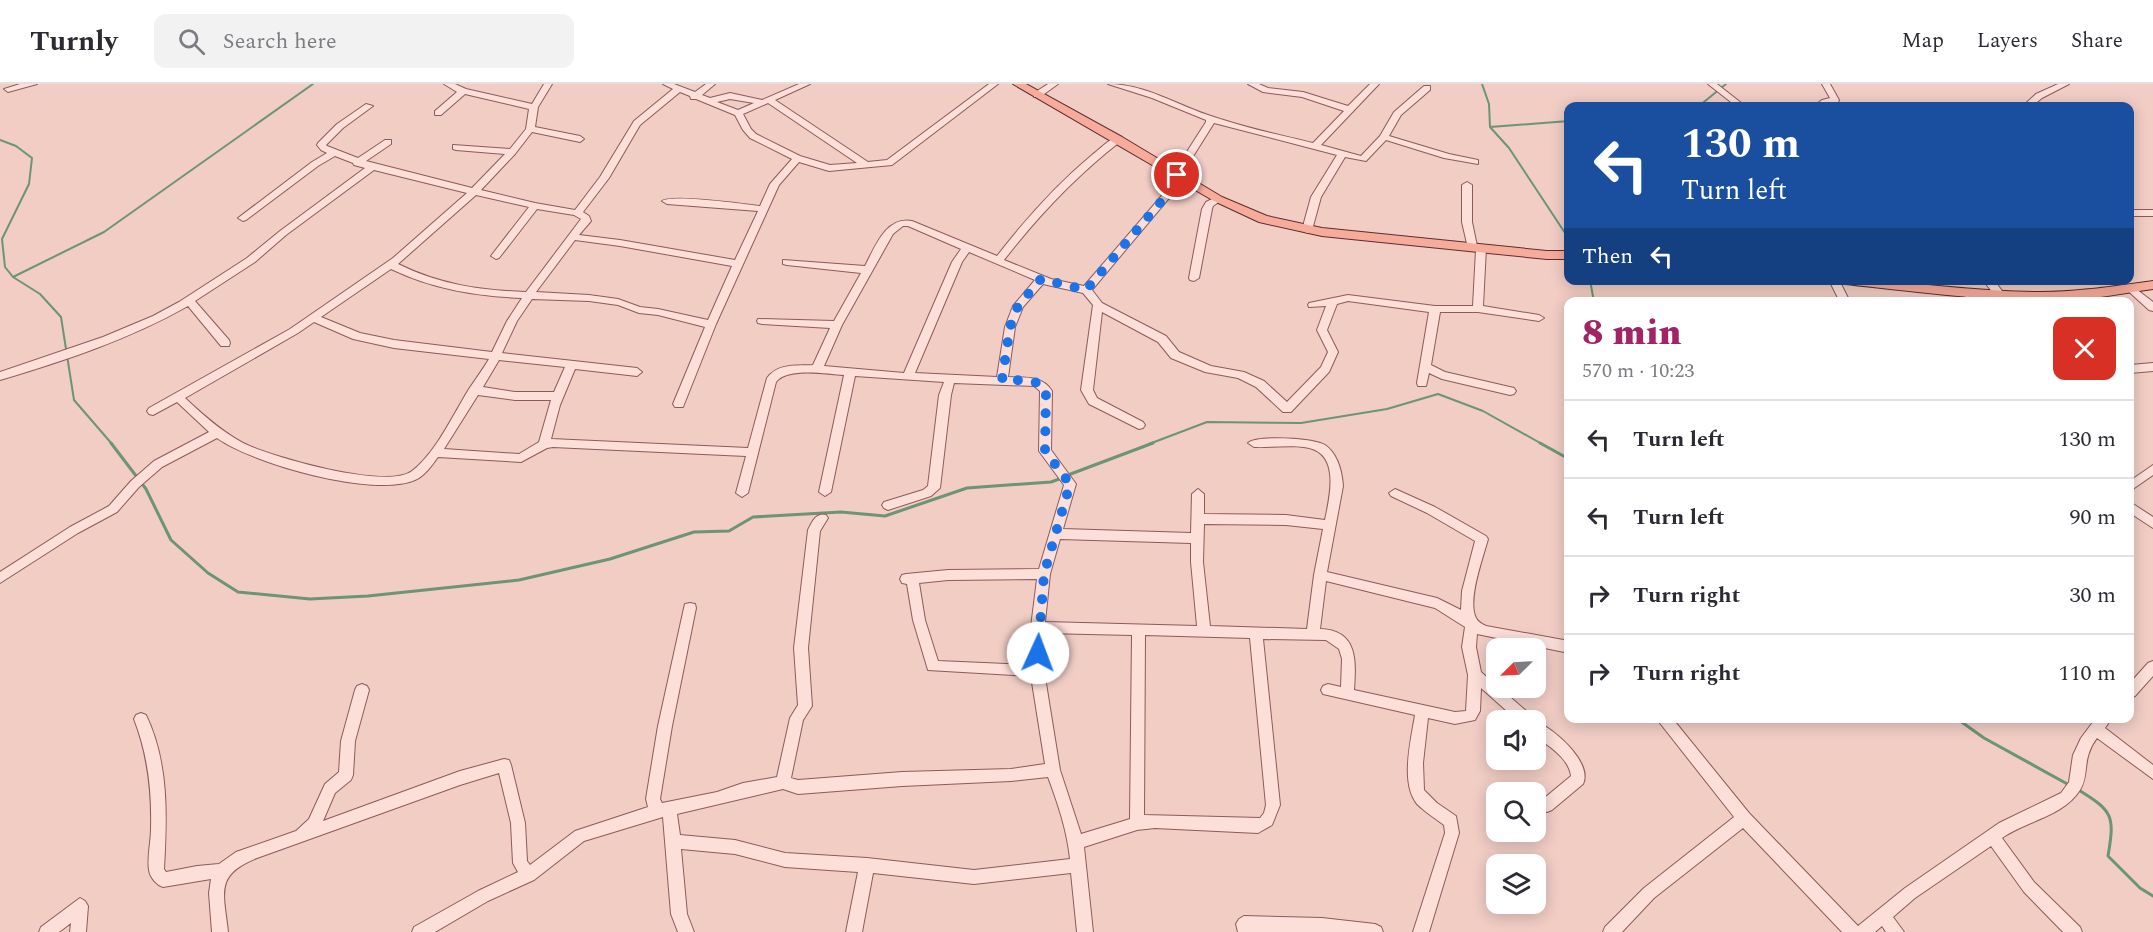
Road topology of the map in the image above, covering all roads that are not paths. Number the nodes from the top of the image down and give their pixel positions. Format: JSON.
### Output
{"nodes":[{"id":1,"x":33,"y":84,"type":"edge"},
{"id":2,"x":448,"y":84,"type":"edge"},
{"id":3,"x":548,"y":84,"type":"edge"},
{"id":4,"x":667,"y":84,"type":"edge"},
{"id":5,"x":711,"y":84,"type":"edge"},
{"id":6,"x":806,"y":84,"type":"edge"},
{"id":7,"x":994,"y":84,"type":"edge"},
{"id":8,"x":1018,"y":84,"type":"edge"},
{"id":9,"x":1054,"y":84,"type":"edge"},
{"id":10,"x":1115,"y":84,"type":"edge"},
{"id":11,"x":1252,"y":84,"type":"edge"},
{"id":12,"x":1375,"y":84,"type":"edge"},
{"id":13,"x":1826,"y":84,"type":"edge"},
{"id":14,"x":2065,"y":84,"type":"edge"},
{"id":15,"x":1427,"y":88,"type":"dead end"},
{"id":16,"x":1718,"y":88,"type":"edge"},
{"id":17,"x":9,"y":89,"type":"dead end"},
{"id":18,"x":677,"y":90,"type":"junction"},
{"id":19,"x":463,"y":91,"type":"junction"},
{"id":20,"x":1037,"y":95,"type":"junction"},
{"id":21,"x":694,"y":97,"type":"junction"},
{"id":22,"x":1835,"y":100,"type":"junction"},
{"id":23,"x":709,"y":101,"type":"junction"},
{"id":24,"x":764,"y":101,"type":"junction"},
{"id":25,"x":1736,"y":102,"type":"edge"},
{"id":26,"x":1825,"y":102,"type":"edge"},
{"id":27,"x":1838,"y":102,"type":"edge"},
{"id":28,"x":2032,"y":102,"type":"edge"},
{"id":29,"x":369,"y":105,"type":"dead end"},
{"id":30,"x":534,"y":107,"type":"junction"},
{"id":31,"x":1351,"y":110,"type":"junction"},
{"id":32,"x":438,"y":113,"type":"dead end"},
{"id":33,"x":738,"y":113,"type":"junction"},
{"id":34,"x":1210,"y":119,"type":"junction"},
{"id":35,"x":531,"y":129,"type":"junction"},
{"id":36,"x":1384,"y":137,"type":"junction"},
{"id":37,"x":580,"y":139,"type":"dead end"},
{"id":38,"x":1118,"y":139,"type":"junction"},
{"id":39,"x":388,"y":142,"type":"dead end"},
{"id":40,"x":1316,"y":145,"type":"junction"},
{"id":41,"x":456,"y":147,"type":"dead end"},
{"id":42,"x":512,"y":152,"type":"junction"},
{"id":43,"x":333,"y":153,"type":"junction"},
{"id":44,"x":1342,"y":154,"type":"junction"},
{"id":45,"x":797,"y":158,"type":"junction"},
{"id":46,"x":1475,"y":162,"type":"dead end"},
{"id":47,"x":357,"y":163,"type":"junction"},
{"id":48,"x":866,"y":165,"type":"junction"},
{"id":49,"x":372,"y":167,"type":"junction"},
{"id":50,"x":1179,"y":176,"type":"junction"},
{"id":51,"x":1467,"y":185,"type":"dead end"},
{"id":52,"x":476,"y":190,"type":"junction"},
{"id":53,"x":1218,"y":199,"type":"junction"},
{"id":54,"x":667,"y":201,"type":"dead end"},
{"id":55,"x":535,"y":206,"type":"junction"},
{"id":56,"x":765,"y":210,"type":"junction"},
{"id":57,"x":577,"y":213,"type":"junction"},
{"id":58,"x":2134,"y":213,"type":"edge"},
{"id":59,"x":2153,"y":213,"type":"edge"},
{"id":60,"x":243,"y":218,"type":"dead end"},
{"id":61,"x":1307,"y":230,"type":"junction"},
{"id":62,"x":572,"y":237,"type":"junction"},
{"id":63,"x":968,"y":247,"type":"junction"},
{"id":64,"x":1477,"y":248,"type":"junction"},
{"id":65,"x":496,"y":255,"type":"dead end"},
{"id":66,"x":1564,"y":255,"type":"edge"},
{"id":67,"x":999,"y":260,"type":"junction"},
{"id":68,"x":788,"y":262,"type":"dead end"},
{"id":69,"x":737,"y":264,"type":"junction"},
{"id":70,"x":391,"y":265,"type":"junction"},
{"id":71,"x":868,"y":270,"type":"junction"},
{"id":72,"x":1194,"y":278,"type":"dead end"},
{"id":73,"x":1041,"y":279,"type":"junction"},
{"id":74,"x":1905,"y":285,"type":"edge"},
{"id":75,"x":1992,"y":285,"type":"edge"},
{"id":76,"x":2153,"y":285,"type":"edge"},
{"id":77,"x":2131,"y":288,"type":"junction"},
{"id":78,"x":1086,"y":290,"type":"junction"},
{"id":79,"x":530,"y":295,"type":"junction"},
{"id":80,"x":2000,"y":295,"type":"junction"},
{"id":81,"x":1971,"y":297,"type":"edge"},
{"id":82,"x":189,"y":300,"type":"junction"},
{"id":83,"x":1333,"y":300,"type":"junction"},
{"id":84,"x":1098,"y":305,"type":"junction"},
{"id":85,"x":1313,"y":305,"type":"dead end"},
{"id":86,"x":2153,"y":308,"type":"edge"},
{"id":87,"x":1435,"y":309,"type":"junction"},
{"id":88,"x":1478,"y":309,"type":"junction"},
{"id":89,"x":314,"y":318,"type":"junction"},
{"id":90,"x":1539,"y":318,"type":"dead end"},
{"id":91,"x":762,"y":321,"type":"dead end"},
{"id":92,"x":711,"y":324,"type":"junction"},
{"id":93,"x":837,"y":325,"type":"junction"},
{"id":94,"x":225,"y":343,"type":"dead end"},
{"id":95,"x":496,"y":355,"type":"junction"},
{"id":96,"x":572,"y":364,"type":"junction"},
{"id":97,"x":2153,"y":367,"type":"edge"},
{"id":98,"x":1425,"y":368,"type":"junction"},
{"id":99,"x":817,"y":369,"type":"junction"},
{"id":100,"x":2134,"y":369,"type":"edge"},
{"id":101,"x":637,"y":372,"type":"dead end"},
{"id":102,"x":850,"y":373,"type":"junction"},
{"id":103,"x":0,"y":376,"type":"edge"},
{"id":104,"x":908,"y":377,"type":"junction"},
{"id":105,"x":950,"y":379,"type":"junction"},
{"id":106,"x":1002,"y":380,"type":"junction"},
{"id":107,"x":1422,"y":384,"type":"dead end"},
{"id":108,"x":474,"y":390,"type":"junction"},
{"id":109,"x":1510,"y":390,"type":"dead end"},
{"id":110,"x":559,"y":396,"type":"junction"},
{"id":111,"x":178,"y":397,"type":"junction"},
{"id":112,"x":680,"y":404,"type":"dead end"},
{"id":113,"x":153,"y":411,"type":"dead end"},
{"id":114,"x":1139,"y":425,"type":"dead end"},
{"id":115,"x":217,"y":433,"type":"junction"},
{"id":116,"x":1254,"y":443,"type":"dead end"},
{"id":117,"x":544,"y":444,"type":"junction"},
{"id":118,"x":752,"y":452,"type":"junction"},
{"id":119,"x":436,"y":453,"type":"junction"},
{"id":120,"x":2153,"y":469,"type":"edge"},
{"id":121,"x":2134,"y":484,"type":"edge"},
{"id":122,"x":825,"y":492,"type":"dead end"},
{"id":123,"x":742,"y":493,"type":"dead end"},
{"id":124,"x":1395,"y":493,"type":"dead end"},
{"id":125,"x":1198,"y":494,"type":"dead end"},
{"id":126,"x":888,"y":505,"type":"dead end"},
{"id":127,"x":2134,"y":510,"type":"edge"},
{"id":128,"x":822,"y":518,"type":"dead end"},
{"id":129,"x":1198,"y":519,"type":"junction"},
{"id":130,"x":2153,"y":523,"type":"edge"},
{"id":131,"x":1330,"y":525,"type":"junction"},
{"id":132,"x":1057,"y":534,"type":"junction"},
{"id":133,"x":1198,"y":538,"type":"junction"},
{"id":134,"x":1044,"y":574,"type":"junction"},
{"id":135,"x":1320,"y":575,"type":"junction"},
{"id":136,"x":0,"y":578,"type":"edge"},
{"id":137,"x":690,"y":608,"type":"dead end"},
{"id":138,"x":1472,"y":625,"type":"junction"},
{"id":139,"x":1038,"y":627,"type":"junction"},
{"id":140,"x":1139,"y":630,"type":"junction"},
{"id":141,"x":1204,"y":631,"type":"junction"},
{"id":142,"x":1256,"y":632,"type":"junction"},
{"id":143,"x":1313,"y":633,"type":"junction"},
{"id":144,"x":1564,"y":646,"type":"edge"},
{"id":145,"x":2153,"y":667,"type":"edge"},
{"id":146,"x":1037,"y":671,"type":"junction"},
{"id":147,"x":1475,"y":675,"type":"junction"},
{"id":148,"x":2134,"y":688,"type":"edge"},
{"id":149,"x":362,"y":690,"type":"dead end"},
{"id":150,"x":1328,"y":690,"type":"dead end"},
{"id":151,"x":1347,"y":695,"type":"junction"},
{"id":152,"x":1515,"y":710,"type":"edge"},
{"id":153,"x":1422,"y":711,"type":"junction"},
{"id":154,"x":141,"y":720,"type":"dead end"},
{"id":155,"x":1667,"y":723,"type":"edge"},
{"id":156,"x":2101,"y":724,"type":"edge"},
{"id":157,"x":1546,"y":736,"type":"edge"},
{"id":158,"x":1053,"y":770,"type":"junction"},
{"id":159,"x":2153,"y":773,"type":"edge"},
{"id":160,"x":783,"y":782,"type":"junction"},
{"id":161,"x":1547,"y":805,"type":"dead end"},
{"id":162,"x":663,"y":810,"type":"junction"},
{"id":163,"x":1744,"y":818,"type":"junction"},
{"id":164,"x":1137,"y":823,"type":"junction"},
{"id":165,"x":306,"y":834,"type":"junction"},
{"id":166,"x":1993,"y":837,"type":"junction"},
{"id":167,"x":673,"y":841,"type":"junction"},
{"id":168,"x":1076,"y":843,"type":"junction"},
{"id":169,"x":867,"y":865,"type":"junction"},
{"id":170,"x":1077,"y":865,"type":"junction"},
{"id":171,"x":221,"y":871,"type":"junction"},
{"id":172,"x":529,"y":875,"type":"junction"},
{"id":173,"x":1883,"y":916,"type":"junction"},
{"id":174,"x":47,"y":932,"type":"edge"},
{"id":175,"x":78,"y":932,"type":"edge"},
{"id":176,"x":220,"y":932,"type":"edge"},
{"id":177,"x":420,"y":932,"type":"edge"},
{"id":178,"x":686,"y":932,"type":"edge"},
{"id":179,"x":854,"y":932,"type":"edge"},
{"id":180,"x":1085,"y":932,"type":"edge"},
{"id":181,"x":1246,"y":932,"type":"edge"},
{"id":182,"x":1375,"y":932,"type":"edge"},
{"id":183,"x":1421,"y":932,"type":"edge"},
{"id":184,"x":1611,"y":932,"type":"edge"},
{"id":185,"x":1853,"y":932,"type":"edge"},
{"id":186,"x":1863,"y":932,"type":"edge"},
{"id":187,"x":1896,"y":932,"type":"edge"},
{"id":188,"x":2074,"y":932,"type":"edge"}],
"edges":[{"from":1,"to":17,"type":"street"},
{"from":2,"to":19,"type":"street"},
{"from":3,"to":30,"type":"street"},
{"from":4,"to":18,"type":"street"},
{"from":5,"to":21,"type":"street"},
{"from":6,"to":24,"type":"street"},
{"from":7,"to":48,"type":"street"},
{"from":8,"to":20,"type":"main road"},
{"from":9,"to":20,"type":"street"},
{"from":10,"to":34,"type":"street"},
{"from":11,"to":31,"type":"street"},
{"from":12,"to":31,"type":"street"},
{"from":13,"to":22,"type":"street"},
{"from":14,"to":28,"type":"street"},
{"from":15,"to":36,"type":"street"},
{"from":16,"to":25,"type":"street"},
{"from":18,"to":21,"type":"street"},
{"from":18,"to":57,"type":"street"},
{"from":19,"to":30,"type":"street"},
{"from":19,"to":32,"type":"street"},
{"from":20,"to":38,"type":"main road"},
{"from":21,"to":23,"type":"street"},
{"from":22,"to":26,"type":"street"},
{"from":22,"to":27,"type":"street"},
{"from":23,"to":24,"type":"street"},
{"from":23,"to":33,"type":"street"},
{"from":24,"to":33,"type":"street"},
{"from":24,"to":48,"type":"street"},
{"from":29,"to":43,"type":"street"},
{"from":30,"to":35,"type":"street"},
{"from":31,"to":40,"type":"street"},
{"from":33,"to":45,"type":"street"},
{"from":34,"to":40,"type":"street"},
{"from":34,"to":50,"type":"street"},
{"from":35,"to":37,"type":"street"},
{"from":35,"to":42,"type":"street"},
{"from":36,"to":44,"type":"street"},
{"from":36,"to":46,"type":"street"},
{"from":38,"to":50,"type":"main road"},
{"from":38,"to":67,"type":"street"},
{"from":39,"to":47,"type":"street"},
{"from":40,"to":44,"type":"street"},
{"from":41,"to":42,"type":"street"},
{"from":42,"to":52,"type":"street"},
{"from":43,"to":47,"type":"street"},
{"from":43,"to":60,"type":"street"},
{"from":44,"to":61,"type":"street"},
{"from":45,"to":48,"type":"street"},
{"from":45,"to":56,"type":"street"},
{"from":47,"to":49,"type":"street"},
{"from":49,"to":52,"type":"street"},
{"from":49,"to":82,"type":"street"},
{"from":50,"to":53,"type":"main road"},
{"from":50,"to":78,"type":"street"},
{"from":51,"to":64,"type":"street"},
{"from":52,"to":55,"type":"street"},
{"from":52,"to":70,"type":"street"},
{"from":53,"to":61,"type":"main road"},
{"from":53,"to":72,"type":"street"},
{"from":54,"to":56,"type":"street"},
{"from":55,"to":57,"type":"street"},
{"from":55,"to":65,"type":"street"},
{"from":56,"to":69,"type":"street"},
{"from":57,"to":62,"type":"street"},
{"from":58,"to":59,"type":"street"},
{"from":61,"to":64,"type":"main road"},
{"from":62,"to":69,"type":"street"},
{"from":62,"to":79,"type":"street"},
{"from":63,"to":67,"type":"street"},
{"from":63,"to":71,"type":"street"},
{"from":63,"to":104,"type":"street"},
{"from":64,"to":66,"type":"main road"},
{"from":64,"to":88,"type":"street"},
{"from":67,"to":73,"type":"street"},
{"from":68,"to":71,"type":"street"},
{"from":69,"to":92,"type":"street"},
{"from":70,"to":79,"type":"street"},
{"from":70,"to":89,"type":"street"},
{"from":71,"to":93,"type":"street"},
{"from":73,"to":78,"type":"street"},
{"from":73,"to":106,"type":"street"},
{"from":74,"to":81,"type":"main road"},
{"from":75,"to":80,"type":"street"},
{"from":76,"to":77,"type":"main road"},
{"from":77,"to":80,"type":"main road"},
{"from":77,"to":86,"type":"street"},
{"from":78,"to":84,"type":"street"},
{"from":79,"to":92,"type":"street"},
{"from":79,"to":95,"type":"street"},
{"from":80,"to":81,"type":"main road"},
{"from":82,"to":94,"type":"street"},
{"from":82,"to":103,"type":"street"},
{"from":83,"to":84,"type":"street"},
{"from":83,"to":85,"type":"street"},
{"from":83,"to":87,"type":"street"},
{"from":84,"to":114,"type":"street"},
{"from":87,"to":88,"type":"street"},
{"from":87,"to":98,"type":"street"},
{"from":88,"to":90,"type":"street"},
{"from":89,"to":95,"type":"street"},
{"from":89,"to":111,"type":"street"},
{"from":91,"to":93,"type":"street"},
{"from":92,"to":112,"type":"street"},
{"from":93,"to":99,"type":"street"},
{"from":95,"to":96,"type":"street"},
{"from":95,"to":108,"type":"street"},
{"from":96,"to":101,"type":"street"},
{"from":96,"to":110,"type":"street"},
{"from":97,"to":100,"type":"street"},
{"from":98,"to":107,"type":"street"},
{"from":98,"to":109,"type":"street"},
{"from":99,"to":102,"type":"street"},
{"from":99,"to":118,"type":"street"},
{"from":102,"to":104,"type":"street"},
{"from":102,"to":122,"type":"street"},
{"from":104,"to":105,"type":"street"},
{"from":105,"to":106,"type":"street"},
{"from":105,"to":126,"type":"street"},
{"from":106,"to":132,"type":"street"},
{"from":108,"to":110,"type":"street"},
{"from":108,"to":119,"type":"street"},
{"from":110,"to":117,"type":"street"},
{"from":111,"to":113,"type":"street"},
{"from":111,"to":115,"type":"street"},
{"from":115,"to":119,"type":"street"},
{"from":115,"to":136,"type":"street"},
{"from":116,"to":131,"type":"street"},
{"from":117,"to":118,"type":"street"},
{"from":117,"to":119,"type":"street"},
{"from":118,"to":123,"type":"street"},
{"from":120,"to":121,"type":"street"},
{"from":124,"to":138,"type":"street"},
{"from":125,"to":129,"type":"street"},
{"from":127,"to":130,"type":"street"},
{"from":128,"to":160,"type":"street"},
{"from":129,"to":131,"type":"street"},
{"from":129,"to":133,"type":"street"},
{"from":131,"to":135,"type":"street"},
{"from":132,"to":133,"type":"street"},
{"from":132,"to":134,"type":"street"},
{"from":133,"to":141,"type":"street"},
{"from":134,"to":139,"type":"street"},
{"from":134,"to":146,"type":"street"},
{"from":135,"to":138,"type":"street"},
{"from":135,"to":143,"type":"street"},
{"from":137,"to":162,"type":"street"},
{"from":138,"to":144,"type":"street"},
{"from":138,"to":147,"type":"street"},
{"from":139,"to":140,"type":"street"},
{"from":139,"to":146,"type":"street"},
{"from":140,"to":141,"type":"street"},
{"from":140,"to":164,"type":"street"},
{"from":141,"to":142,"type":"street"},
{"from":142,"to":143,"type":"street"},
{"from":142,"to":164,"type":"street"},
{"from":143,"to":151,"type":"street"},
{"from":145,"to":148,"type":"street"},
{"from":146,"to":158,"type":"street"},
{"from":147,"to":152,"type":"street"},
{"from":147,"to":153,"type":"street"},
{"from":149,"to":165,"type":"street"},
{"from":150,"to":151,"type":"street"},
{"from":151,"to":153,"type":"street"},
{"from":153,"to":183,"type":"street"},
{"from":154,"to":171,"type":"street"},
{"from":155,"to":163,"type":"street"},
{"from":156,"to":159,"type":"street"},
{"from":156,"to":166,"type":"street"},
{"from":157,"to":161,"type":"street"},
{"from":158,"to":160,"type":"street"},
{"from":158,"to":168,"type":"street"},
{"from":160,"to":162,"type":"street"},
{"from":162,"to":167,"type":"street"},
{"from":162,"to":172,"type":"street"},
{"from":163,"to":184,"type":"street"},
{"from":163,"to":185,"type":"street"},
{"from":164,"to":168,"type":"street"},
{"from":165,"to":171,"type":"street"},
{"from":165,"to":172,"type":"street"},
{"from":166,"to":173,"type":"street"},
{"from":166,"to":188,"type":"street"},
{"from":167,"to":169,"type":"street"},
{"from":167,"to":178,"type":"street"},
{"from":168,"to":170,"type":"street"},
{"from":169,"to":170,"type":"street"},
{"from":169,"to":179,"type":"street"},
{"from":170,"to":180,"type":"street"},
{"from":171,"to":176,"type":"street"},
{"from":172,"to":177,"type":"street"},
{"from":173,"to":186,"type":"street"},
{"from":173,"to":187,"type":"street"},
{"from":174,"to":175,"type":"street"},
{"from":181,"to":182,"type":"street"}]}
